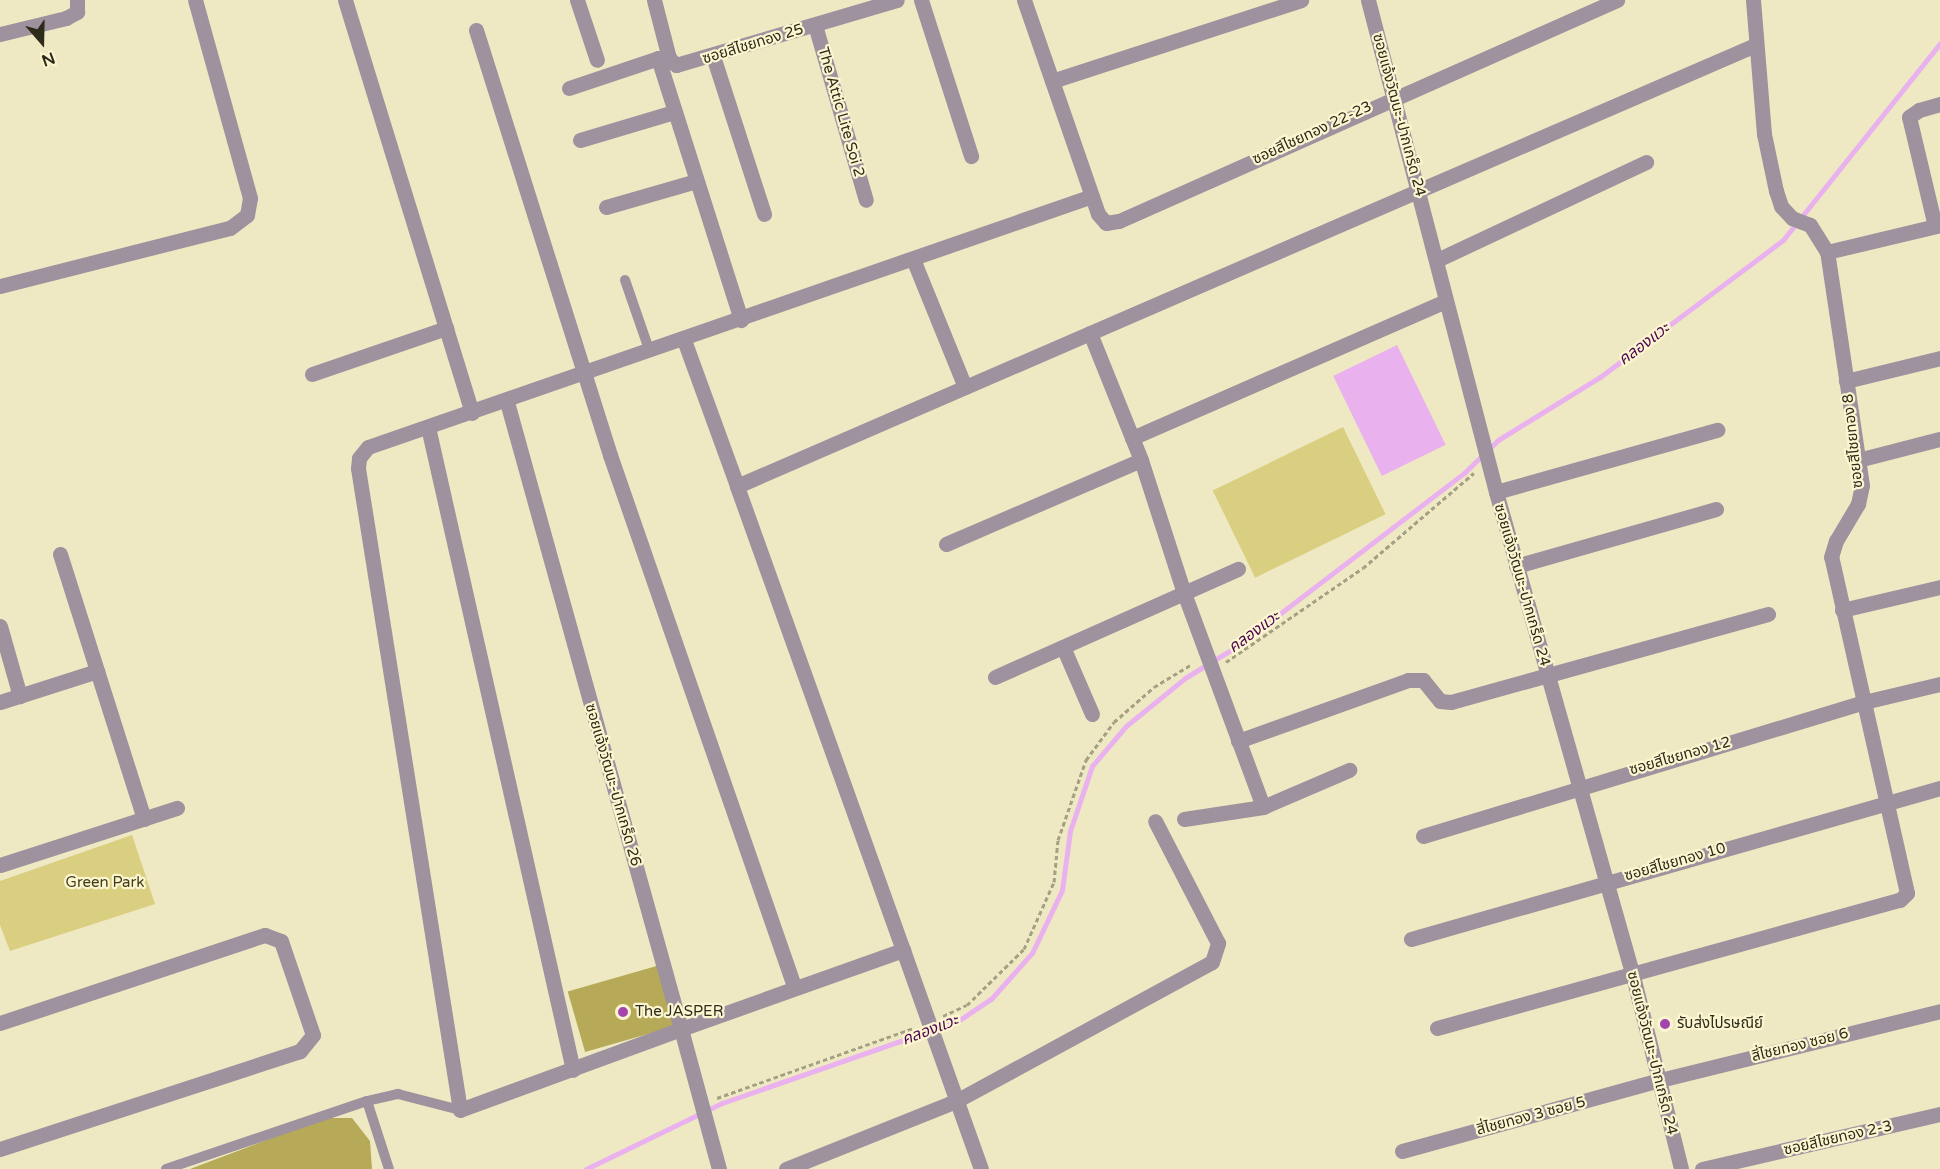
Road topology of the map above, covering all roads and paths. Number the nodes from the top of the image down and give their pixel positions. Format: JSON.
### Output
{"nodes":[{"id":1,"x":77,"y":0,"type":"edge"},
{"id":2,"x":195,"y":0,"type":"edge"},
{"id":3,"x":345,"y":0,"type":"edge"},
{"id":4,"x":577,"y":0,"type":"edge"},
{"id":5,"x":654,"y":0,"type":"edge"},
{"id":6,"x":897,"y":0,"type":"edge"},
{"id":7,"x":921,"y":0,"type":"edge"},
{"id":8,"x":1024,"y":0,"type":"edge"},
{"id":9,"x":1301,"y":0,"type":"edge"},
{"id":10,"x":1368,"y":0,"type":"edge"},
{"id":11,"x":1617,"y":0,"type":"edge"},
{"id":12,"x":1753,"y":0,"type":"edge"},
{"id":13,"x":815,"y":25,"type":"junction"},
{"id":14,"x":476,"y":30,"type":"dead end"},
{"id":15,"x":0,"y":34,"type":"edge"},
{"id":16,"x":1755,"y":45,"type":"junction"},
{"id":17,"x":713,"y":56,"type":"junction"},
{"id":18,"x":597,"y":60,"type":"dead end"},
{"id":19,"x":1052,"y":81,"type":"junction"},
{"id":20,"x":568,"y":88,"type":"dead end"},
{"id":21,"x":1393,"y":96,"type":"junction"},
{"id":22,"x":1940,"y":104,"type":"edge"},
{"id":23,"x":674,"y":112,"type":"junction"},
{"id":24,"x":580,"y":140,"type":"dead end"},
{"id":25,"x":971,"y":156,"type":"dead end"},
{"id":26,"x":1646,"y":162,"type":"dead end"},
{"id":27,"x":696,"y":181,"type":"junction"},
{"id":28,"x":1420,"y":190,"type":"junction"},
{"id":29,"x":1092,"y":196,"type":"junction"},
{"id":30,"x":866,"y":200,"type":"dead end"},
{"id":31,"x":606,"y":207,"type":"dead end"},
{"id":32,"x":764,"y":214,"type":"dead end"},
{"id":33,"x":1937,"y":225,"type":"edge"},
{"id":34,"x":1827,"y":252,"type":"junction"},
{"id":35,"x":913,"y":259,"type":"junction"},
{"id":36,"x":1437,"y":260,"type":"junction"},
{"id":37,"x":625,"y":280,"type":"dead end"},
{"id":38,"x":0,"y":286,"type":"edge"},
{"id":39,"x":1445,"y":301,"type":"junction"},
{"id":40,"x":741,"y":320,"type":"junction"},
{"id":41,"x":446,"y":328,"type":"junction"},
{"id":42,"x":1090,"y":333,"type":"junction"},
{"id":43,"x":684,"y":340,"type":"junction"},
{"id":44,"x":650,"y":352,"type":"junction"},
{"id":45,"x":1940,"y":358,"type":"edge"},
{"id":46,"x":312,"y":374,"type":"dead end"},
{"id":47,"x":586,"y":375,"type":"junction"},
{"id":48,"x":1846,"y":381,"type":"junction"},
{"id":49,"x":965,"y":387,"type":"junction"},
{"id":50,"x":507,"y":402,"type":"junction"},
{"id":51,"x":472,"y":413,"type":"junction"},
{"id":52,"x":428,"y":427,"type":"junction"},
{"id":53,"x":1717,"y":430,"type":"dead end"},
{"id":54,"x":1132,"y":438,"type":"junction"},
{"id":55,"x":1940,"y":439,"type":"edge"},
{"id":56,"x":1141,"y":460,"type":"junction"},
{"id":57,"x":1858,"y":460,"type":"junction"},
{"id":58,"x":1488,"y":461,"type":"junction"},
{"id":59,"x":737,"y":486,"type":"junction"},
{"id":60,"x":1496,"y":492,"type":"junction"},
{"id":61,"x":1716,"y":510,"type":"dead end"},
{"id":62,"x":946,"y":544,"type":"dead end"},
{"id":63,"x":60,"y":554,"type":"dead end"},
{"id":64,"x":1516,"y":566,"type":"junction"},
{"id":65,"x":1238,"y":569,"type":"dead end"},
{"id":66,"x":1940,"y":587,"type":"edge"},
{"id":67,"x":1184,"y":593,"type":"junction"},
{"id":68,"x":1842,"y":610,"type":"junction"},
{"id":69,"x":1768,"y":614,"type":"dead end"},
{"id":70,"x":0,"y":626,"type":"edge"},
{"id":71,"x":1063,"y":646,"type":"junction"},
{"id":72,"x":1207,"y":655,"type":"junction"},
{"id":73,"x":98,"y":671,"type":"junction"},
{"id":74,"x":1213,"y":671,"type":"junction"},
{"id":75,"x":1547,"y":673,"type":"junction"},
{"id":76,"x":995,"y":677,"type":"dead end"},
{"id":77,"x":1940,"y":684,"type":"edge"},
{"id":78,"x":20,"y":696,"type":"junction"},
{"id":79,"x":0,"y":702,"type":"edge"},
{"id":80,"x":1863,"y":702,"type":"junction"},
{"id":81,"x":1092,"y":714,"type":"dead end"},
{"id":82,"x":1238,"y":741,"type":"junction"},
{"id":83,"x":1349,"y":770,"type":"dead end"},
{"id":84,"x":1580,"y":786,"type":"junction"},
{"id":85,"x":1940,"y":788,"type":"edge"},
{"id":86,"x":1886,"y":801,"type":"junction"},
{"id":87,"x":1263,"y":807,"type":"junction"},
{"id":88,"x":177,"y":808,"type":"dead end"},
{"id":89,"x":144,"y":819,"type":"junction"},
{"id":90,"x":1184,"y":819,"type":"dead end"},
{"id":91,"x":1155,"y":821,"type":"dead end"},
{"id":92,"x":1423,"y":836,"type":"dead end"},
{"id":93,"x":0,"y":865,"type":"edge"},
{"id":94,"x":1607,"y":882,"type":"junction"},
{"id":95,"x":1411,"y":939,"type":"dead end"},
{"id":96,"x":903,"y":950,"type":"junction"},
{"id":97,"x":1632,"y":972,"type":"junction"},
{"id":98,"x":794,"y":986,"type":"junction"},
{"id":99,"x":1940,"y":1011,"type":"edge"},
{"id":100,"x":0,"y":1023,"type":"edge"},
{"id":101,"x":928,"y":1023,"type":"junction"},
{"id":102,"x":1437,"y":1028,"type":"dead end"},
{"id":103,"x":681,"y":1029,"type":"junction"},
{"id":104,"x":573,"y":1070,"type":"junction"},
{"id":105,"x":1660,"y":1080,"type":"junction"},
{"id":106,"x":367,"y":1101,"type":"junction"},
{"id":107,"x":956,"y":1101,"type":"junction"},
{"id":108,"x":701,"y":1104,"type":"junction"},
{"id":109,"x":460,"y":1110,"type":"junction"},
{"id":110,"x":1940,"y":1114,"type":"edge"},
{"id":111,"x":0,"y":1149,"type":"edge"},
{"id":112,"x":1402,"y":1152,"type":"dead end"},
{"id":113,"x":166,"y":1169,"type":"edge"},
{"id":114,"x":389,"y":1169,"type":"edge"},
{"id":115,"x":719,"y":1169,"type":"edge"},
{"id":116,"x":786,"y":1169,"type":"edge"},
{"id":117,"x":981,"y":1169,"type":"edge"},
{"id":118,"x":1681,"y":1169,"type":"edge"},
{"id":119,"x":1702,"y":1169,"type":"edge"}],
"edges":[{"from":1,"to":15,"type":"street"},
{"from":2,"to":38,"type":"street"},
{"from":3,"to":41,"type":"street"},
{"from":4,"to":18,"type":"street"},
{"from":5,"to":17,"type":"street","name":"ซอยสีไชยทอง 25"},
{"from":6,"to":13,"type":"street","name":"ซอยสีไชยทอง 25"},
{"from":7,"to":25,"type":"street"},
{"from":8,"to":19,"type":"street"},
{"from":9,"to":19,"type":"street"},
{"from":10,"to":21,"type":"street","name":"ซอยแจ้งวัฒนะ-ปากเกร็ด 24"},
{"from":11,"to":21,"type":"street","name":"ซอยสีไชยทอง 22-23"},
{"from":12,"to":16,"type":"street","name":"ซอยสีไชยทอง 8"},
{"from":13,"to":17,"type":"street","name":"ซอยสีไชยทอง 25"},
{"from":13,"to":30,"type":"street","name":"The Attic Lite Soi 2"},
{"from":14,"to":47,"type":"street"},
{"from":16,"to":28,"type":"street"},
{"from":16,"to":34,"type":"street","name":"ซอยสีไชยทอง 8"},
{"from":17,"to":32,"type":"street"},
{"from":19,"to":29,"type":"street"},
{"from":20,"to":23,"type":"street"},
{"from":21,"to":28,"type":"street","name":"ซอยแจ้งวัฒนะ-ปากเกร็ด 24"},
{"from":21,"to":29,"type":"street","name":"ซอยสีไชยทอง 22-23"},
{"from":22,"to":33,"type":"street"},
{"from":23,"to":24,"type":"street"},
{"from":23,"to":27,"type":"street"},
{"from":26,"to":36,"type":"street"},
{"from":27,"to":31,"type":"street"},
{"from":27,"to":40,"type":"street"},
{"from":28,"to":36,"type":"street","name":"ซอยแจ้งวัฒนะ-ปากเกร็ด 24"},
{"from":28,"to":42,"type":"street"},
{"from":29,"to":35,"type":"street"},
{"from":33,"to":34,"type":"street"},
{"from":34,"to":48,"type":"street","name":"ซอยสีไชยทอง 8"},
{"from":35,"to":40,"type":"street"},
{"from":35,"to":49,"type":"street"},
{"from":36,"to":39,"type":"street","name":"ซอยแจ้งวัฒนะ-ปากเกร็ด 24"},
{"from":37,"to":44,"type":"lane"},
{"from":39,"to":54,"type":"street"},
{"from":39,"to":58,"type":"street","name":"ซอยแจ้งวัฒนะ-ปากเกร็ด 24"},
{"from":40,"to":43,"type":"street"},
{"from":41,"to":46,"type":"street"},
{"from":41,"to":51,"type":"street"},
{"from":42,"to":49,"type":"street"},
{"from":42,"to":54,"type":"street"},
{"from":43,"to":44,"type":"street"},
{"from":43,"to":59,"type":"street"},
{"from":44,"to":47,"type":"street"},
{"from":45,"to":48,"type":"street"},
{"from":47,"to":50,"type":"street"},
{"from":47,"to":98,"type":"street"},
{"from":48,"to":57,"type":"street","name":"ซอยสีไชยทอง 8"},
{"from":49,"to":59,"type":"street"},
{"from":50,"to":51,"type":"street"},
{"from":50,"to":103,"type":"street","name":"ซอยแจ้งวัฒนะ-ปากเกร็ด 26"},
{"from":51,"to":52,"type":"street"},
{"from":52,"to":104,"type":"street"},
{"from":52,"to":109,"type":"street"},
{"from":53,"to":60,"type":"street"},
{"from":54,"to":56,"type":"street"},
{"from":55,"to":57,"type":"street"},
{"from":56,"to":62,"type":"street"},
{"from":56,"to":67,"type":"street"},
{"from":57,"to":68,"type":"street","name":"ซอยสีไชยทอง 8"},
{"from":58,"to":60,"type":"street","name":"ซอยแจ้งวัฒนะ-ปากเกร็ด 24"},
{"from":58,"to":74,"type":"path"},
{"from":59,"to":96,"type":"street"},
{"from":60,"to":64,"type":"street","name":"ซอยแจ้งวัฒนะ-ปากเกร็ด 24"},
{"from":61,"to":64,"type":"street"},
{"from":63,"to":73,"type":"street"},
{"from":64,"to":75,"type":"street","name":"ซอยแจ้งวัฒนะ-ปากเกร็ด 24"},
{"from":65,"to":67,"type":"street"},
{"from":66,"to":68,"type":"street"},
{"from":67,"to":71,"type":"street"},
{"from":67,"to":72,"type":"street"},
{"from":68,"to":80,"type":"street","name":"ซอยสีไชยทอง 8"},
{"from":69,"to":75,"type":"street"},
{"from":70,"to":78,"type":"street"},
{"from":71,"to":76,"type":"street"},
{"from":71,"to":81,"type":"street"},
{"from":72,"to":74,"type":"street"},
{"from":72,"to":101,"type":"path"},
{"from":73,"to":78,"type":"street"},
{"from":73,"to":89,"type":"street"},
{"from":74,"to":82,"type":"street"},
{"from":75,"to":82,"type":"street"},
{"from":75,"to":84,"type":"street","name":"ซอยแจ้งวัฒนะ-ปากเกร็ด 24"},
{"from":77,"to":80,"type":"street","name":"ซอยสีไชยทอง 12"},
{"from":78,"to":79,"type":"street"},
{"from":80,"to":84,"type":"street","name":"ซอยสีไชยทอง 12"},
{"from":80,"to":86,"type":"street","name":"ซอยสีไชยทอง 8"},
{"from":82,"to":87,"type":"street"},
{"from":83,"to":87,"type":"street"},
{"from":84,"to":92,"type":"street","name":"ซอยสีไชยทอง 12"},
{"from":84,"to":94,"type":"street","name":"ซอยแจ้งวัฒนะ-ปากเกร็ด 24"},
{"from":85,"to":86,"type":"street","name":"ซอยสีไชยทอง 10"},
{"from":86,"to":94,"type":"street","name":"ซอยสีไชยทอง 10"},
{"from":86,"to":97,"type":"street","name":"ซอยสีไชยทอง 8"},
{"from":87,"to":90,"type":"street"},
{"from":88,"to":89,"type":"street"},
{"from":89,"to":93,"type":"street"},
{"from":91,"to":107,"type":"street"},
{"from":94,"to":95,"type":"street","name":"ซอยสีไชยทอง 10"},
{"from":94,"to":97,"type":"street","name":"ซอยแจ้งวัฒนะ-ปากเกร็ด 24"},
{"from":96,"to":98,"type":"street"},
{"from":96,"to":101,"type":"street"},
{"from":97,"to":102,"type":"street"},
{"from":97,"to":105,"type":"street","name":"ซอยแจ้งวัฒนะ-ปากเกร็ด 24"},
{"from":98,"to":103,"type":"street"},
{"from":99,"to":105,"type":"street","name":"สี่ไชยทอง ซอย 6"},
{"from":100,"to":111,"type":"street"},
{"from":101,"to":107,"type":"street"},
{"from":101,"to":108,"type":"path"},
{"from":103,"to":104,"type":"street"},
{"from":103,"to":108,"type":"street","name":"ซอยแจ้งวัฒนะ-ปากเกร็ด 26"},
{"from":104,"to":109,"type":"street"},
{"from":105,"to":112,"type":"street","name":"สี่ไชยทอง 3 ซอย 5"},
{"from":105,"to":118,"type":"street","name":"ซอยแจ้งวัฒนะ-ปากเกร็ด 24"},
{"from":106,"to":109,"type":"lane"},
{"from":106,"to":113,"type":"lane"},
{"from":106,"to":114,"type":"lane"},
{"from":107,"to":116,"type":"street"},
{"from":107,"to":117,"type":"street"},
{"from":108,"to":115,"type":"street","name":"ซอยแจ้งวัฒนะ-ปากเกร็ด 26"},
{"from":110,"to":119,"type":"street","name":"ซอยสีไชยทอง 2-3"}]}
